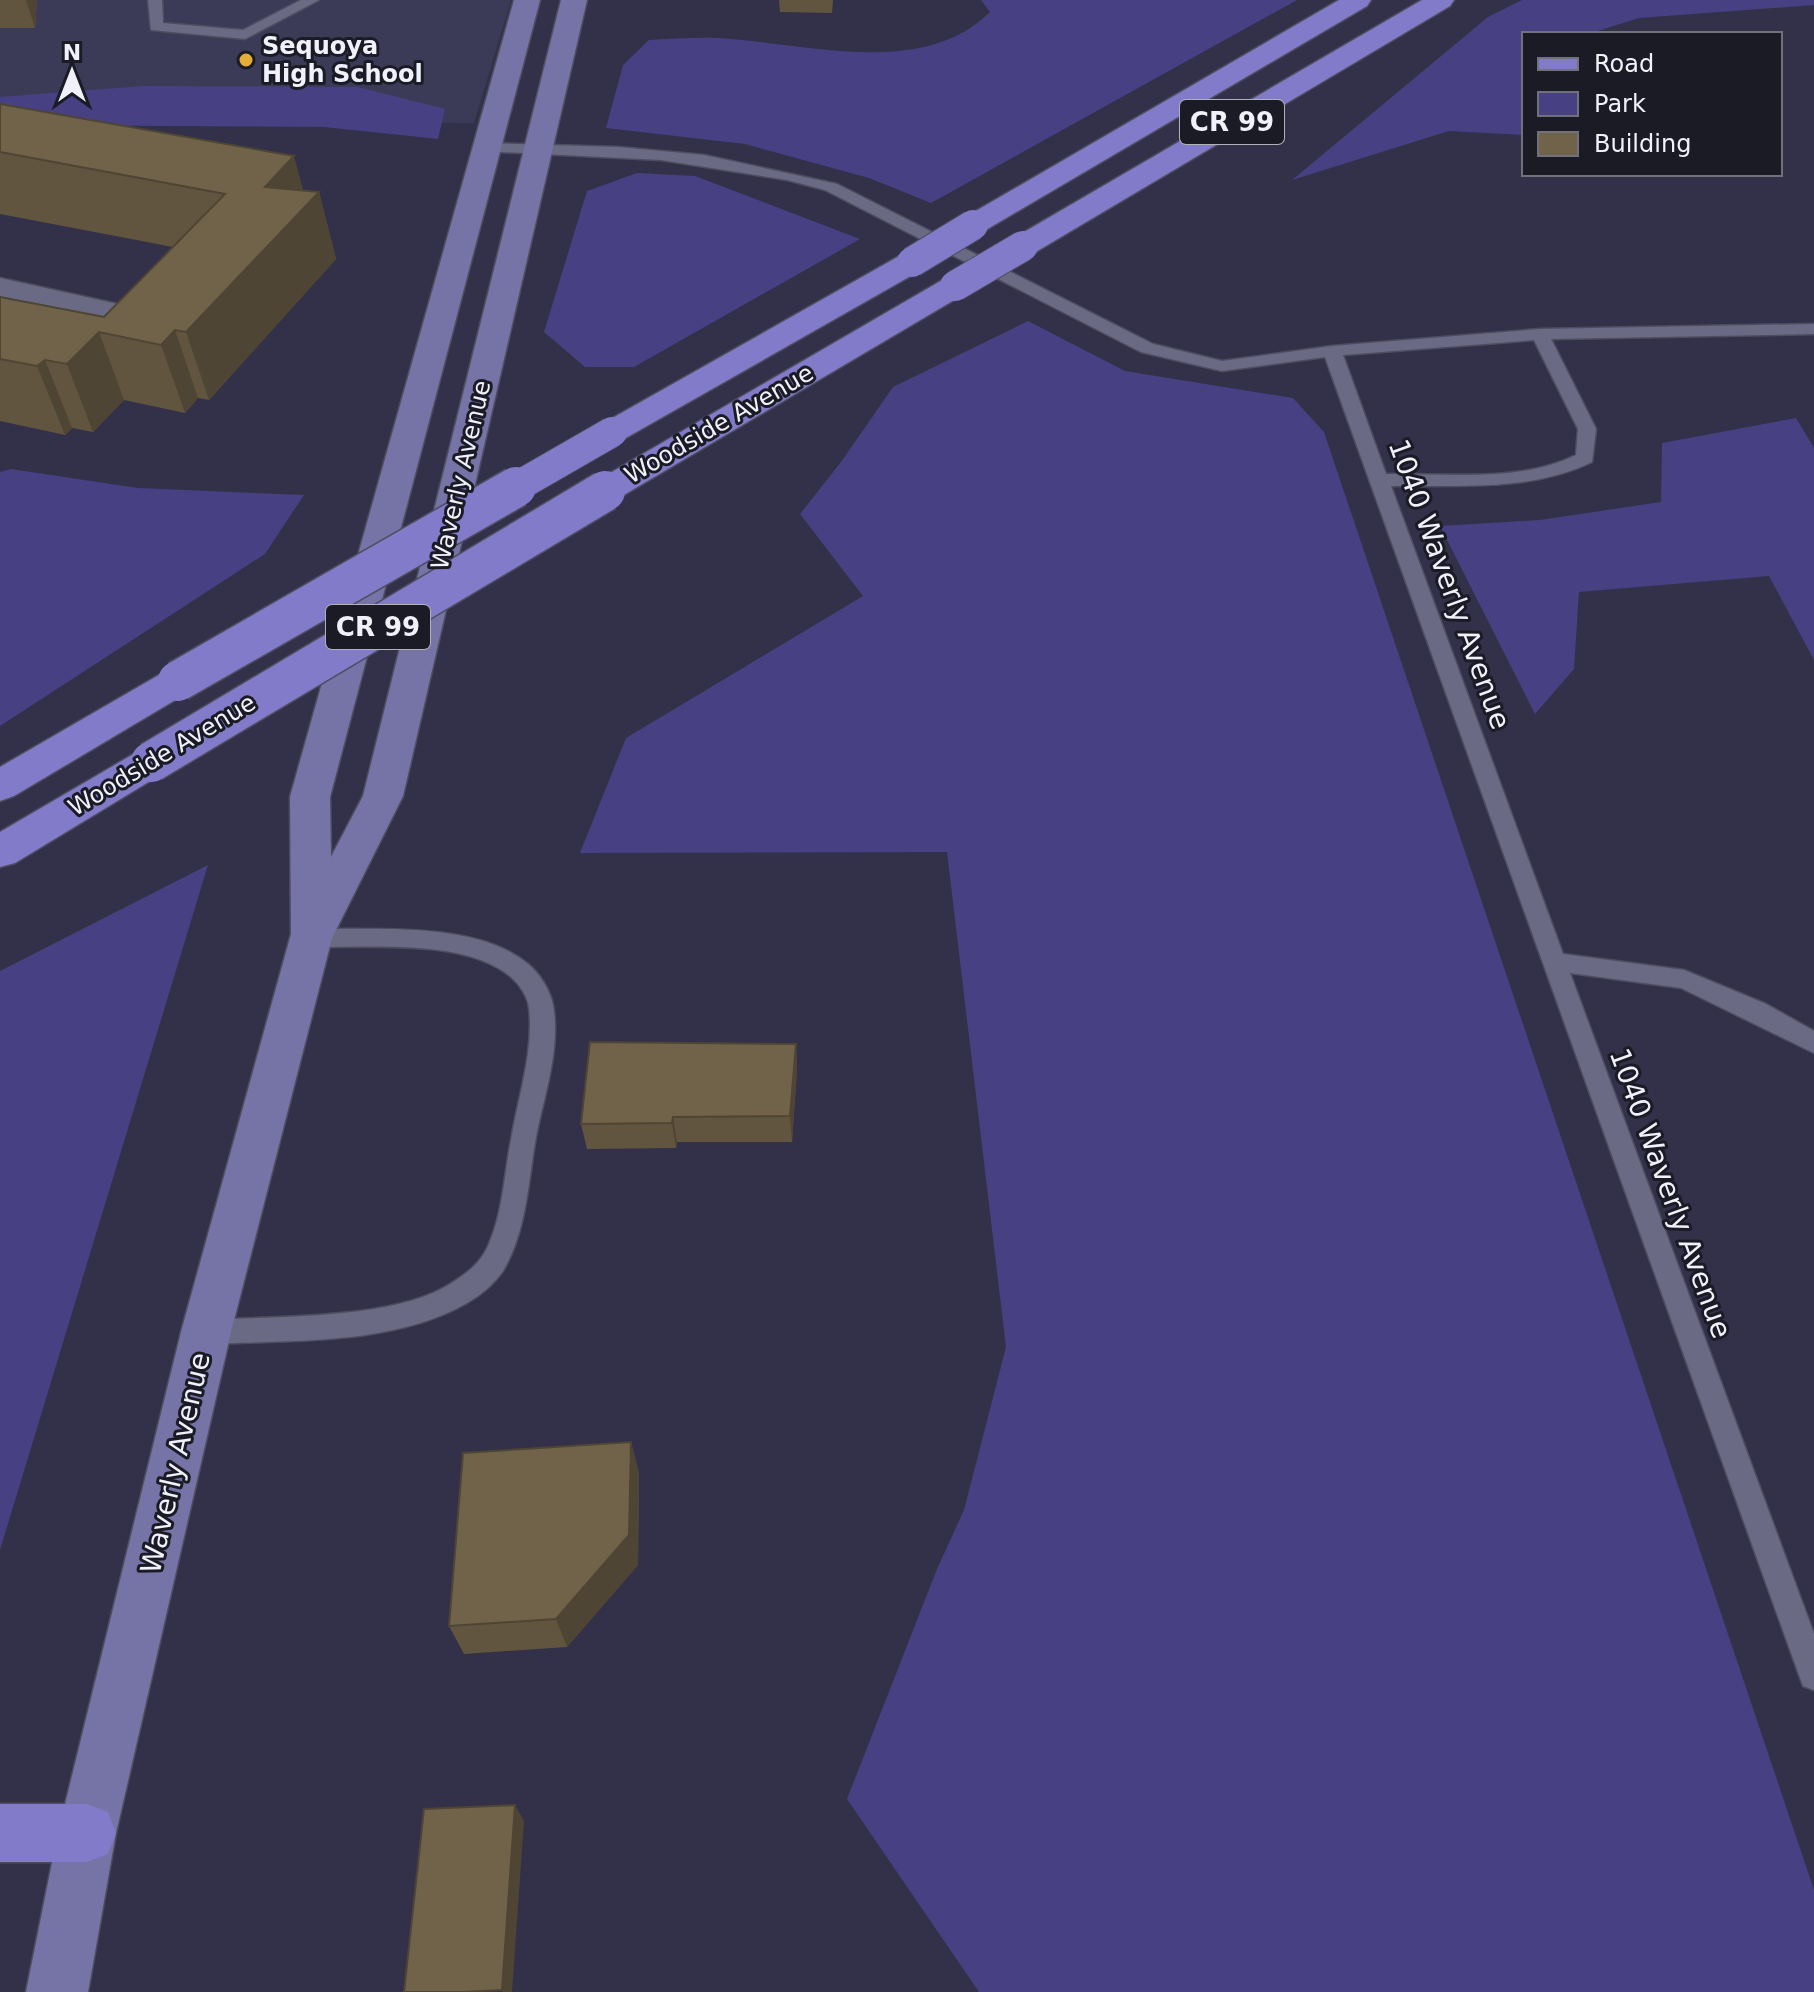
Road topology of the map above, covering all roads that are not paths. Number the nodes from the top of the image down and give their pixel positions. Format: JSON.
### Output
{"nodes":[{"id":1,"x":155,"y":0,"type":"edge"},
{"id":2,"x":312,"y":0,"type":"edge"},
{"id":3,"x":527,"y":0,"type":"edge"},
{"id":4,"x":574,"y":0,"type":"edge"},
{"id":5,"x":1358,"y":0,"type":"edge"},
{"id":6,"x":1441,"y":0,"type":"edge"},
{"id":7,"x":487,"y":148,"type":"junction"},
{"id":8,"x":537,"y":149,"type":"junction"},
{"id":9,"x":0,"y":287,"type":"edge"},
{"id":10,"x":138,"y":318,"type":"edge"},
{"id":11,"x":1814,"y":329,"type":"edge"},
{"id":12,"x":1540,"y":334,"type":"junction"},
{"id":13,"x":1332,"y":351,"type":"junction"},
{"id":14,"x":1381,"y":480,"type":"junction"},
{"id":15,"x":0,"y":786,"type":"edge"},
{"id":16,"x":0,"y":852,"type":"edge"},
{"id":17,"x":311,"y":938,"type":"junction"},
{"id":18,"x":1555,"y":962,"type":"junction"},
{"id":19,"x":1814,"y":1043,"type":"edge"},
{"id":20,"x":206,"y":1332,"type":"junction"},
{"id":21,"x":1814,"y":1675,"type":"edge"},
{"id":22,"x":0,"y":1833,"type":"edge"},
{"id":23,"x":87,"y":1833,"type":"junction"},
{"id":24,"x":57,"y":1992,"type":"edge"}],
"edges":[{"from":1,"to":2,"type":"lane"},
{"from":3,"to":7,"type":"main road","name":"Waverly Avenue"},
{"from":4,"to":8,"type":"main road","name":"Waverly Avenue"},
{"from":5,"to":15,"type":"main road","name":"Woodside Avenue","number":"CR 99","bridge":true},
{"from":6,"to":16,"type":"main road","name":"Woodside Avenue","number":"CR 99","bridge":true},
{"from":7,"to":8,"type":"lane"},
{"from":7,"to":17,"type":"main road","name":"Waverly Avenue"},
{"from":8,"to":13,"type":"lane"},
{"from":8,"to":17,"type":"main road","name":"Waverly Avenue"},
{"from":9,"to":10,"type":"street"},
{"from":11,"to":12,"type":"lane"},
{"from":12,"to":13,"type":"lane"},
{"from":12,"to":14,"type":"lane"},
{"from":13,"to":14,"type":"lane","name":"1040 Waverly Avenue"},
{"from":14,"to":18,"type":"lane","name":"1040 Waverly Avenue"},
{"from":17,"to":20,"type":"main road","name":"Waverly Avenue"},
{"from":17,"to":20,"type":"lane"},
{"from":18,"to":19,"type":"lane"},
{"from":18,"to":21,"type":"lane","name":"1040 Waverly Avenue"},
{"from":20,"to":23,"type":"main road","name":"Waverly Avenue"},
{"from":22,"to":23,"type":"main road"},
{"from":23,"to":24,"type":"main road","name":"Waverly Avenue"}]}
